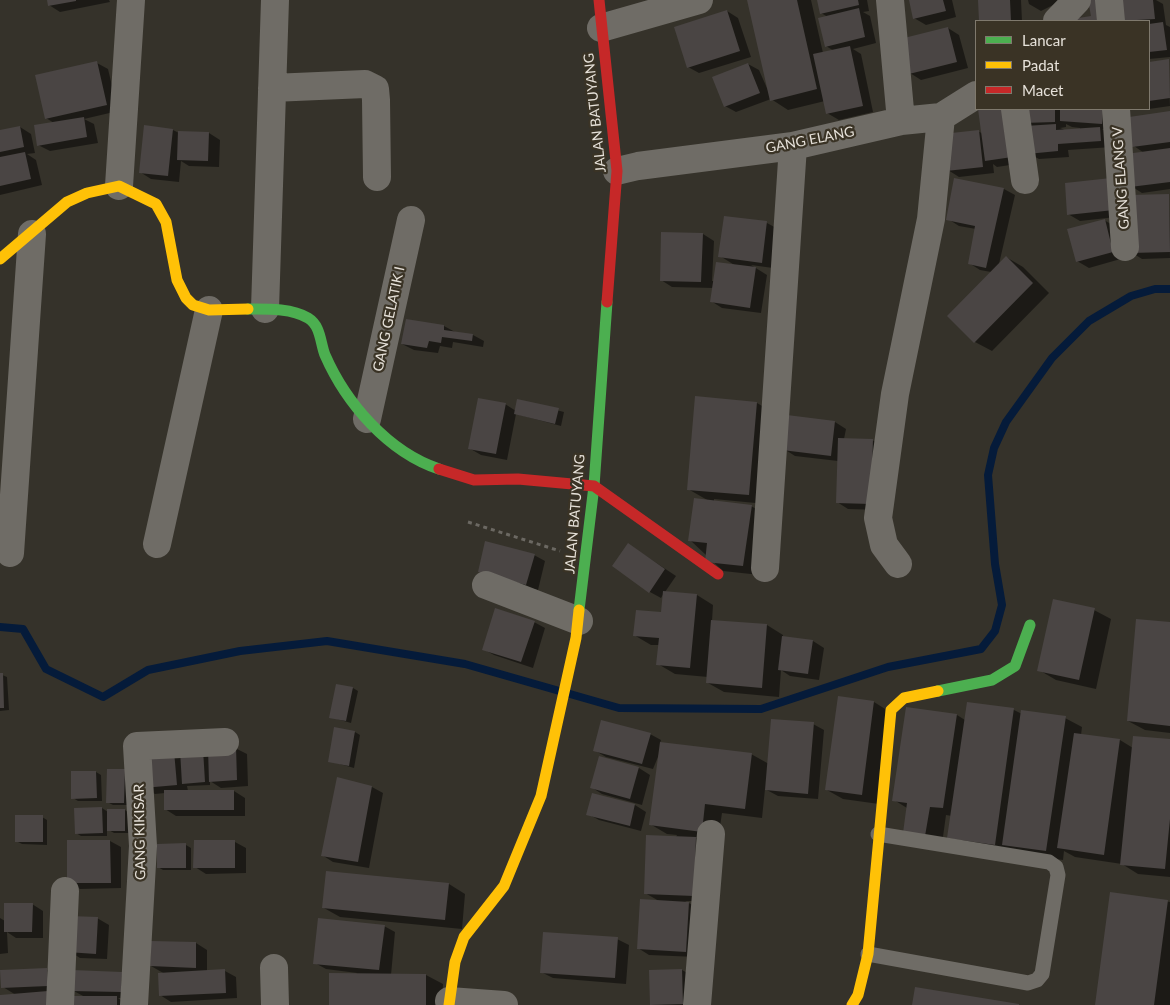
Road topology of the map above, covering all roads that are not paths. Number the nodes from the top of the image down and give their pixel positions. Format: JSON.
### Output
{"nodes":[{"id":1,"x":131,"y":0,"type":"edge"},
{"id":2,"x":275,"y":0,"type":"edge"},
{"id":3,"x":599,"y":0,"type":"edge"},
{"id":4,"x":699,"y":0,"type":"edge"},
{"id":5,"x":890,"y":0,"type":"edge"},
{"id":6,"x":1078,"y":0,"type":"edge"},
{"id":7,"x":1110,"y":0,"type":"edge"},
{"id":8,"x":1058,"y":20,"type":"edge"},
{"id":9,"x":1111,"y":20,"type":"edge"},
{"id":10,"x":601,"y":28,"type":"junction"},
{"id":11,"x":272,"y":88,"type":"junction"},
{"id":12,"x":975,"y":96,"type":"edge"},
{"id":13,"x":1015,"y":110,"type":"edge"},
{"id":14,"x":1116,"y":110,"type":"edge"},
{"id":15,"x":940,"y":117,"type":"junction"},
{"id":16,"x":902,"y":120,"type":"junction"},
{"id":17,"x":793,"y":146,"type":"junction"},
{"id":18,"x":627,"y":169,"type":"junction"},
{"id":19,"x":377,"y":177,"type":"dead end"},
{"id":20,"x":1025,"y":180,"type":"dead end"},
{"id":21,"x":119,"y":186,"type":"junction"},
{"id":22,"x":411,"y":220,"type":"dead end"},
{"id":23,"x":32,"y":234,"type":"junction"},
{"id":24,"x":1125,"y":247,"type":"dead end"},
{"id":25,"x":0,"y":258,"type":"edge"},
{"id":26,"x":265,"y":309,"type":"junction"},
{"id":27,"x":209,"y":310,"type":"junction"},
{"id":28,"x":367,"y":419,"type":"junction"},
{"id":29,"x":594,"y":486,"type":"junction"},
{"id":30,"x":157,"y":544,"type":"dead end"},
{"id":31,"x":10,"y":553,"type":"dead end"},
{"id":32,"x":898,"y":564,"type":"dead end"},
{"id":33,"x":765,"y":568,"type":"dead end"},
{"id":34,"x":718,"y":574,"type":"dead end"},
{"id":35,"x":486,"y":585,"type":"dead end"},
{"id":36,"x":579,"y":621,"type":"junction"},
{"id":37,"x":1030,"y":624,"type":"dead end"},
{"id":38,"x":225,"y":742,"type":"dead end"},
{"id":39,"x":711,"y":834,"type":"dead end"},
{"id":40,"x":878,"y":834,"type":"junction"},
{"id":41,"x":65,"y":891,"type":"dead end"},
{"id":42,"x":868,"y":954,"type":"junction"},
{"id":43,"x":274,"y":968,"type":"dead end"},
{"id":44,"x":449,"y":1003,"type":"edge"},
{"id":45,"x":60,"y":1005,"type":"edge"},
{"id":46,"x":134,"y":1005,"type":"edge"},
{"id":47,"x":275,"y":1005,"type":"edge"},
{"id":48,"x":504,"y":1005,"type":"edge"},
{"id":49,"x":696,"y":1005,"type":"edge"},
{"id":50,"x":852,"y":1005,"type":"edge"}],
"edges":[{"from":1,"to":21,"type":"street"},
{"from":2,"to":11,"type":"street"},
{"from":3,"to":10,"type":"street","name":"JALAN BATUYANG"},
{"from":4,"to":10,"type":"street"},
{"from":5,"to":16,"type":"street"},
{"from":6,"to":8,"type":"street"},
{"from":7,"to":9,"type":"street"},
{"from":10,"to":18,"type":"street","name":"JALAN BATUYANG"},
{"from":11,"to":19,"type":"street"},
{"from":11,"to":26,"type":"street"},
{"from":12,"to":15,"type":"street","name":"GANG ELANG"},
{"from":13,"to":20,"type":"street"},
{"from":14,"to":24,"type":"street","name":"GANG ELANG V"},
{"from":15,"to":16,"type":"street","name":"GANG ELANG"},
{"from":15,"to":32,"type":"street"},
{"from":16,"to":17,"type":"street","name":"GANG ELANG"},
{"from":17,"to":18,"type":"street","name":"GANG ELANG"},
{"from":17,"to":33,"type":"street"},
{"from":18,"to":29,"type":"street","name":"JALAN BATUYANG"},
{"from":21,"to":23,"type":"street"},
{"from":21,"to":27,"type":"street"},
{"from":22,"to":28,"type":"street","name":"GANG GELATIK I"},
{"from":23,"to":25,"type":"street"},
{"from":23,"to":31,"type":"street"},
{"from":26,"to":27,"type":"street"},
{"from":26,"to":28,"type":"street"},
{"from":27,"to":30,"type":"street"},
{"from":28,"to":29,"type":"street"},
{"from":29,"to":34,"type":"street"},
{"from":29,"to":36,"type":"street","name":"JALAN BATUYANG"},
{"from":35,"to":36,"type":"street"},
{"from":36,"to":44,"type":"street","name":"JALAN BATUYANG"},
{"from":37,"to":40,"type":"street"},
{"from":38,"to":46,"type":"street","name":"GANG KIKISAR"},
{"from":39,"to":49,"type":"street"},
{"from":40,"to":42,"type":"street"},
{"from":40,"to":42,"type":"lane"},
{"from":41,"to":45,"type":"street"},
{"from":42,"to":50,"type":"street"},
{"from":43,"to":47,"type":"street"},
{"from":44,"to":48,"type":"street"}]}
